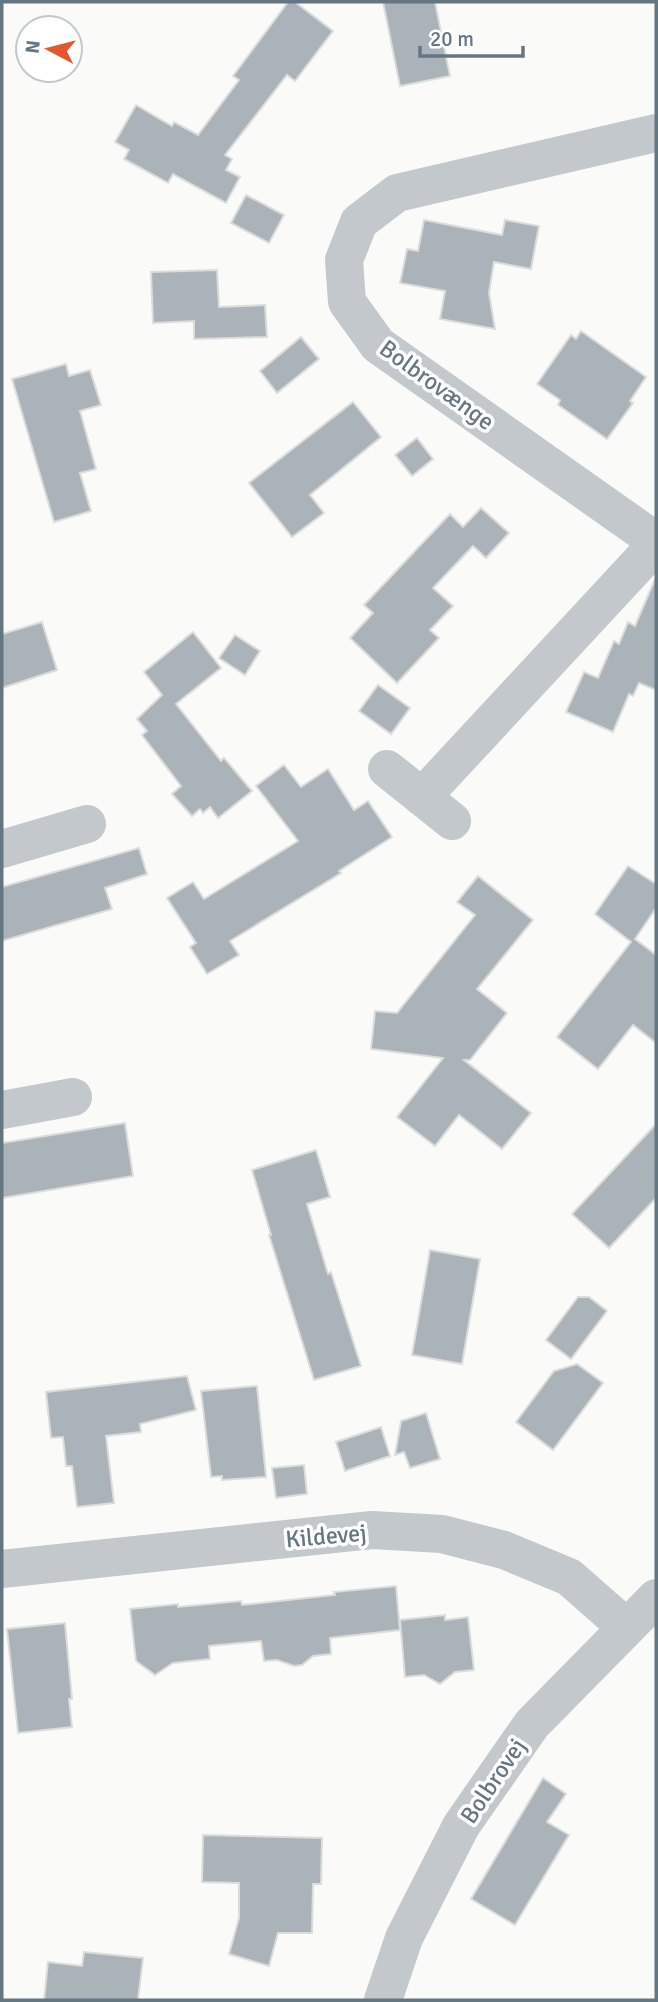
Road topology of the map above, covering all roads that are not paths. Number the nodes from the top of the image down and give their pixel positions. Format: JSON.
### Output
{"nodes":[{"id":1,"x":656,"y":133,"type":"edge"},
{"id":2,"x":656,"y":543,"type":"edge"},
{"id":3,"x":387,"y":769,"type":"dead end"},
{"id":4,"x":422,"y":797,"type":"junction"},
{"id":5,"x":452,"y":821,"type":"dead end"},
{"id":6,"x":86,"y":824,"type":"dead end"},
{"id":7,"x":2,"y":849,"type":"edge"},
{"id":8,"x":73,"y":1097,"type":"dead end"},
{"id":9,"x":2,"y":1110,"type":"edge"},
{"id":10,"x":2,"y":1569,"type":"edge"},
{"id":11,"x":656,"y":1598,"type":"edge"},
{"id":12,"x":626,"y":1627,"type":"junction"},
{"id":13,"x":383,"y":2000,"type":"edge"}],
"edges":[{"from":1,"to":2,"type":"street","name":"Bolbrovænge"},
{"from":2,"to":4,"type":"street","name":"Bolbrovænge"},
{"from":3,"to":4,"type":"street"},
{"from":4,"to":5,"type":"street"},
{"from":6,"to":7,"type":"street"},
{"from":8,"to":9,"type":"street"},
{"from":10,"to":12,"type":"street","name":"Kildevej"},
{"from":11,"to":12,"type":"street","name":"Bolbrovej"},
{"from":12,"to":13,"type":"street","name":"Bolbrovej"}]}
